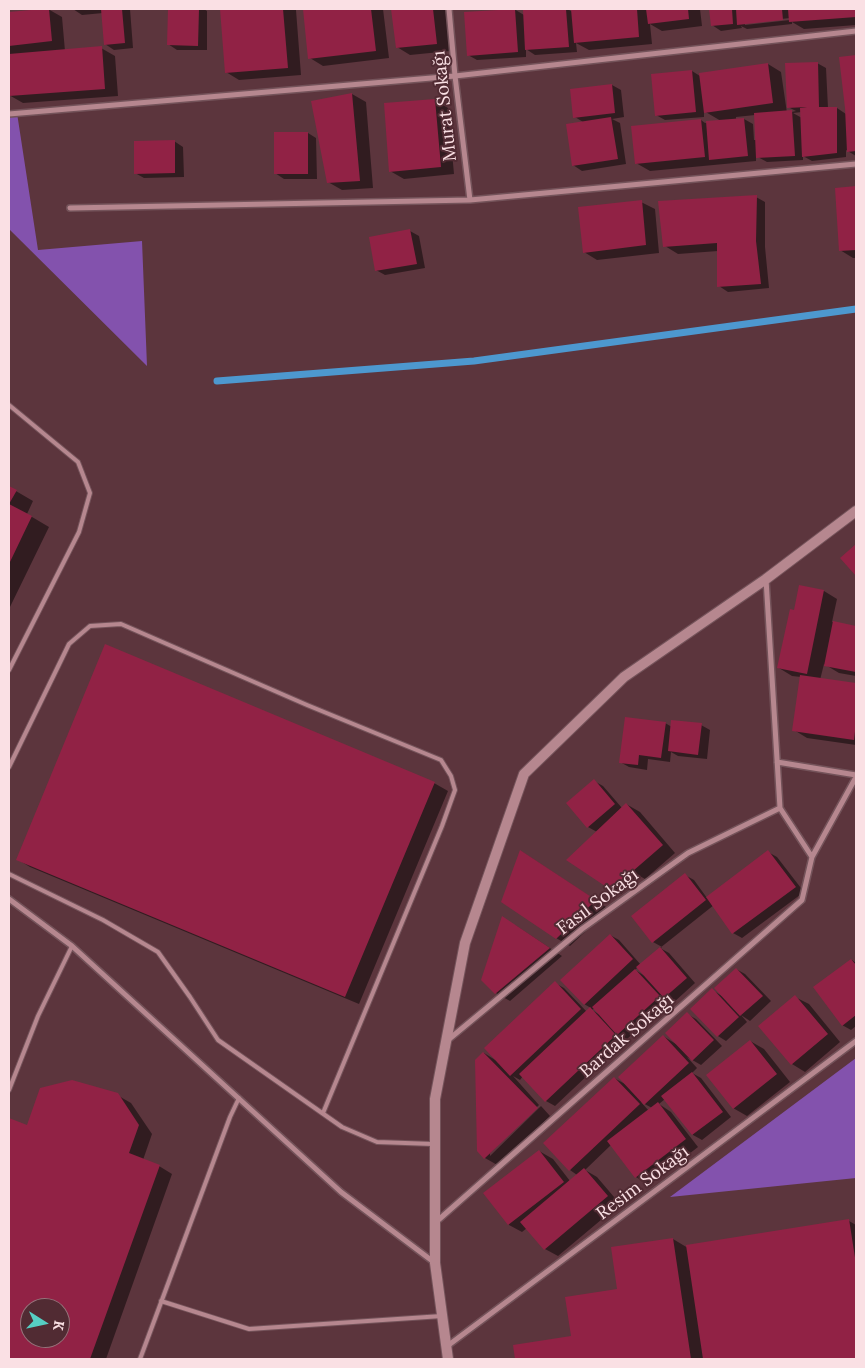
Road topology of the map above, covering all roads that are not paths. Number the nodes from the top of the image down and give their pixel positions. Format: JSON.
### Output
{"nodes":[{"id":1,"x":449,"y":9,"type":"edge"},
{"id":2,"x":856,"y":31,"type":"edge"},
{"id":3,"x":455,"y":76,"type":"junction"},
{"id":4,"x":9,"y":114,"type":"edge"},
{"id":5,"x":856,"y":164,"type":"edge"},
{"id":6,"x":470,"y":200,"type":"junction"},
{"id":7,"x":70,"y":208,"type":"dead end"},
{"id":8,"x":9,"y":405,"type":"edge"},
{"id":9,"x":856,"y":511,"type":"edge"},
{"id":10,"x":766,"y":579,"type":"junction"},
{"id":11,"x":9,"y":670,"type":"edge"},
{"id":12,"x":777,"y":762,"type":"junction"},
{"id":13,"x":9,"y":767,"type":"edge"},
{"id":14,"x":856,"y":776,"type":"edge"},
{"id":15,"x":780,"y":808,"type":"junction"},
{"id":16,"x":812,"y":857,"type":"junction"},
{"id":17,"x":9,"y":874,"type":"edge"},
{"id":18,"x":9,"y":898,"type":"edge"},
{"id":19,"x":72,"y":946,"type":"junction"},
{"id":20,"x":446,"y":1040,"type":"junction"},
{"id":21,"x":856,"y":1041,"type":"edge"},
{"id":22,"x":9,"y":1090,"type":"edge"},
{"id":23,"x":239,"y":1098,"type":"junction"},
{"id":24,"x":323,"y":1113,"type":"junction"},
{"id":25,"x":436,"y":1144,"type":"junction"},
{"id":26,"x":436,"y":1222,"type":"junction"},
{"id":27,"x":435,"y":1263,"type":"junction"},
{"id":28,"x":161,"y":1301,"type":"junction"},
{"id":29,"x":442,"y":1316,"type":"junction"},
{"id":30,"x":446,"y":1347,"type":"junction"},
{"id":31,"x":140,"y":1359,"type":"edge"},
{"id":32,"x":448,"y":1359,"type":"edge"}],
"edges":[{"from":1,"to":3,"type":"street","name":"Murat Sokağı"},
{"from":2,"to":3,"type":"street"},
{"from":3,"to":4,"type":"street"},
{"from":3,"to":6,"type":"street","name":"Murat Sokağı"},
{"from":5,"to":6,"type":"street"},
{"from":6,"to":7,"type":"street"},
{"from":8,"to":11,"type":"lane"},
{"from":9,"to":10,"type":"main road"},
{"from":10,"to":12,"type":"street"},
{"from":10,"to":20,"type":"main road"},
{"from":12,"to":14,"type":"street"},
{"from":12,"to":15,"type":"street"},
{"from":13,"to":24,"type":"lane"},
{"from":14,"to":16,"type":"street","name":"Bardak Sokağı"},
{"from":15,"to":16,"type":"street"},
{"from":15,"to":20,"type":"street","name":"Fasıl Sokağı"},
{"from":16,"to":26,"type":"street","name":"Bardak Sokağı"},
{"from":17,"to":24,"type":"lane"},
{"from":18,"to":19,"type":"street"},
{"from":19,"to":22,"type":"lane"},
{"from":19,"to":23,"type":"street"},
{"from":20,"to":25,"type":"main road"},
{"from":21,"to":30,"type":"street","name":"Resim Sokağı"},
{"from":23,"to":27,"type":"street"},
{"from":23,"to":28,"type":"lane"},
{"from":24,"to":25,"type":"lane"},
{"from":25,"to":26,"type":"main road"},
{"from":26,"to":27,"type":"main road"},
{"from":27,"to":29,"type":"main road"},
{"from":28,"to":29,"type":"lane"},
{"from":28,"to":31,"type":"lane"},
{"from":29,"to":30,"type":"main road"},
{"from":30,"to":32,"type":"main road"}]}
